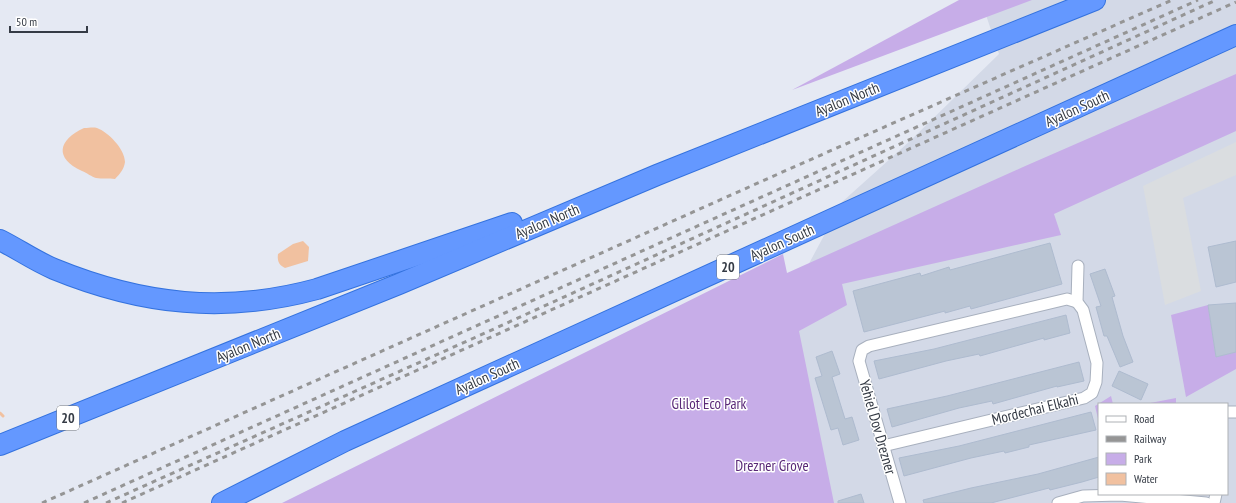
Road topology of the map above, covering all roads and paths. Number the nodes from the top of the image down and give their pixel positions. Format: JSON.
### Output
{"nodes":[{"id":1,"x":1095,"y":0,"type":"edge"},
{"id":2,"x":1236,"y":35,"type":"edge"},
{"id":3,"x":657,"y":175,"type":"junction"},
{"id":4,"x":0,"y":240,"type":"edge"},
{"id":5,"x":1078,"y":266,"type":"dead end"},
{"id":6,"x":1077,"y":302,"type":"junction"},
{"id":7,"x":136,"y":391,"type":"junction"},
{"id":8,"x":0,"y":441,"type":"edge"},
{"id":9,"x":0,"y":445,"type":"edge"},
{"id":10,"x":884,"y":446,"type":"junction"},
{"id":11,"x":1102,"y":495,"type":"edge"},
{"id":12,"x":1130,"y":495,"type":"edge"},
{"id":13,"x":222,"y":503,"type":"edge"},
{"id":14,"x":900,"y":503,"type":"edge"},
{"id":15,"x":1058,"y":503,"type":"edge"},
{"id":16,"x":1206,"y":503,"type":"edge"}],
"edges":[{"from":1,"to":3,"type":"highway","name":"Ayalon North","number":"20"},
{"from":2,"to":13,"type":"highway","name":"Ayalon South","number":"20"},
{"from":3,"to":4,"type":"highway"},
{"from":3,"to":7,"type":"highway","name":"Ayalon North","number":"20"},
{"from":5,"to":6,"type":"street","name":"Mordechai Elkahi"},
{"from":6,"to":10,"type":"street","name":"Mordechai Elkahi"},
{"from":6,"to":10,"type":"street","name":"Yehiel Dov Drezner"},
{"from":7,"to":8,"type":"highway"},
{"from":7,"to":9,"type":"highway","name":"Ayalon North","number":"20"},
{"from":10,"to":14,"type":"street","name":"Yehiel Dov Drezner"},
{"from":11,"to":15,"type":"street"},
{"from":12,"to":16,"type":"street"}]}
